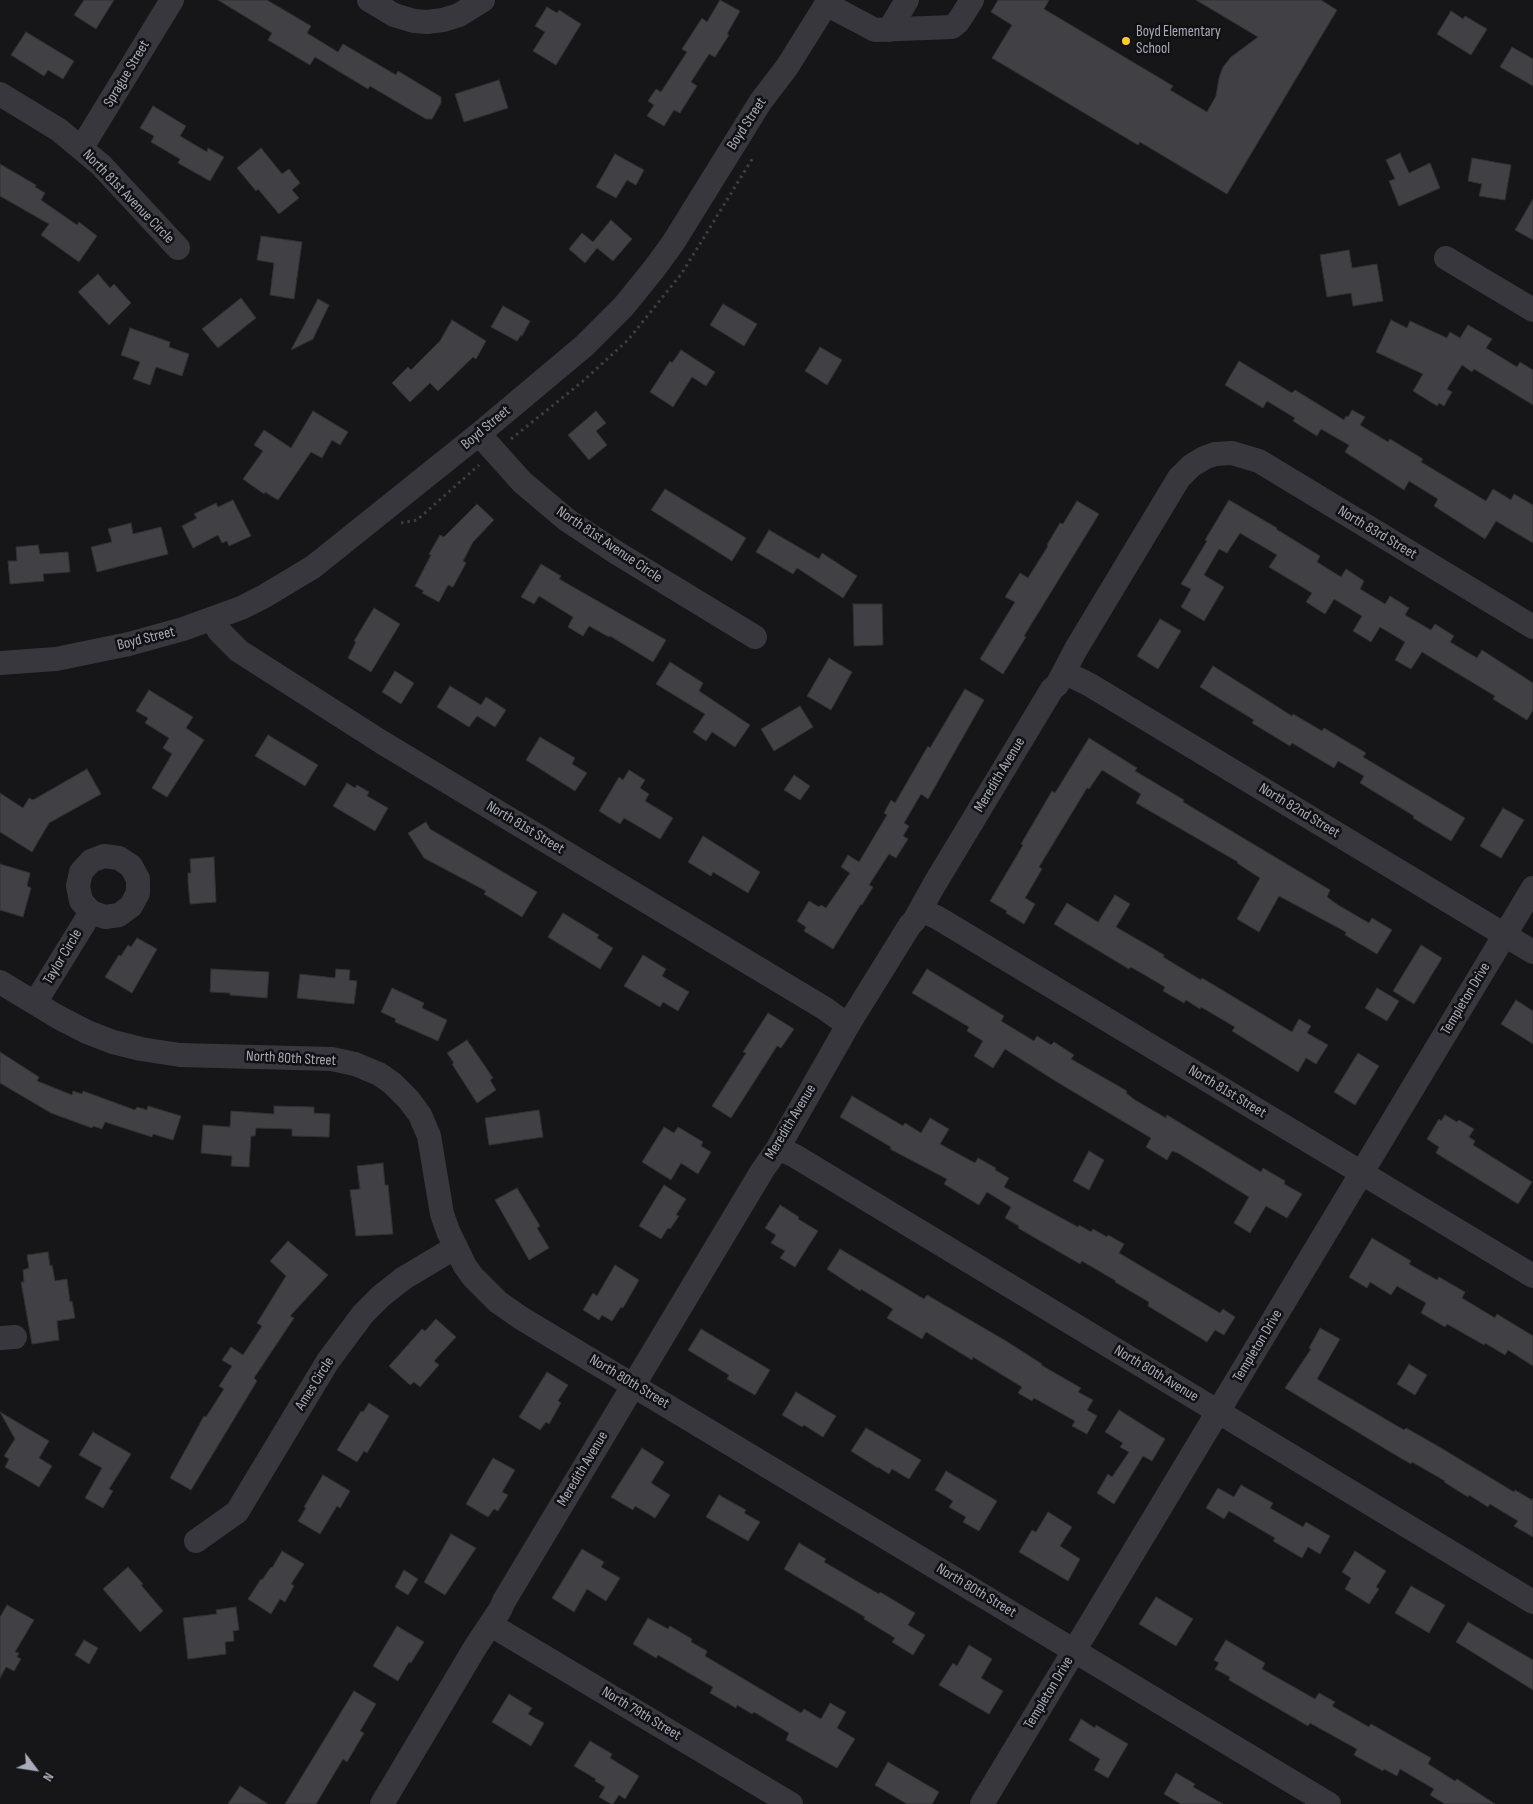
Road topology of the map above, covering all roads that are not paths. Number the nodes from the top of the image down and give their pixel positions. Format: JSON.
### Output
{"nodes":[{"id":1,"x":172,"y":0,"type":"edge"},
{"id":2,"x":368,"y":0,"type":"edge"},
{"id":3,"x":483,"y":0,"type":"edge"},
{"id":4,"x":907,"y":0,"type":"edge"},
{"id":5,"x":972,"y":0,"type":"edge"},
{"id":6,"x":827,"y":2,"type":"edge"},
{"id":7,"x":889,"y":30,"type":"junction"},
{"id":8,"x":0,"y":94,"type":"edge"},
{"id":9,"x":78,"y":146,"type":"junction"},
{"id":10,"x":178,"y":248,"type":"dead end"},
{"id":11,"x":1446,"y":258,"type":"dead end"},
{"id":12,"x":1533,"y":310,"type":"edge"},
{"id":13,"x":479,"y":434,"type":"junction"},
{"id":14,"x":1215,"y":454,"type":"joint"},
{"id":15,"x":212,"y":619,"type":"junction"},
{"id":16,"x":1533,"y":627,"type":"edge"},
{"id":17,"x":755,"y":637,"type":"dead end"},
{"id":18,"x":0,"y":663,"type":"edge"},
{"id":19,"x":1064,"y":672,"type":"junction"},
{"id":20,"x":1533,"y":888,"type":"edge"},
{"id":21,"x":921,"y":910,"type":"junction"},
{"id":22,"x":91,"y":912,"type":"dead end"},
{"id":23,"x":1505,"y":935,"type":"junction"},
{"id":24,"x":1533,"y":952,"type":"edge"},
{"id":25,"x":0,"y":982,"type":"edge"},
{"id":26,"x":35,"y":1003,"type":"junction"},
{"id":27,"x":848,"y":1025,"type":"junction"},
{"id":28,"x":778,"y":1148,"type":"junction"},
{"id":29,"x":1362,"y":1173,"type":"junction"},
{"id":30,"x":456,"y":1247,"type":"junction"},
{"id":31,"x":1533,"y":1276,"type":"edge"},
{"id":32,"x":634,"y":1384,"type":"junction"},
{"id":33,"x":1219,"y":1412,"type":"junction"},
{"id":34,"x":196,"y":1541,"type":"dead end"},
{"id":35,"x":1533,"y":1602,"type":"edge"},
{"id":36,"x":491,"y":1625,"type":"junction"},
{"id":37,"x":1075,"y":1651,"type":"junction"},
{"id":38,"x":382,"y":1804,"type":"edge"},
{"id":39,"x":791,"y":1804,"type":"edge"},
{"id":40,"x":982,"y":1804,"type":"edge"},
{"id":41,"x":1329,"y":1804,"type":"edge"}],
"edges":[{"from":1,"to":9,"type":"street","name":"Sprague Street"},
{"from":2,"to":3,"type":"street"},
{"from":4,"to":7,"type":"street"},
{"from":5,"to":7,"type":"street"},
{"from":6,"to":7,"type":"street"},
{"from":6,"to":13,"type":"street","name":"Boyd Street"},
{"from":8,"to":9,"type":"street","name":"North 81st Avenue Circle"},
{"from":9,"to":10,"type":"street","name":"North 81st Avenue Circle"},
{"from":11,"to":12,"type":"street"},
{"from":13,"to":15,"type":"street","name":"Boyd Street"},
{"from":13,"to":17,"type":"street","name":"North 81st Avenue Circle"},
{"from":14,"to":16,"type":"street","name":"North 83rd Street"},
{"from":14,"to":19,"type":"street","name":"Meredith Avenue"},
{"from":15,"to":18,"type":"street","name":"Boyd Street"},
{"from":15,"to":27,"type":"street","name":"North 81st Street"},
{"from":19,"to":21,"type":"street","name":"Meredith Avenue"},
{"from":19,"to":23,"type":"street","name":"North 82nd Street"},
{"from":20,"to":23,"type":"street","name":"Templeton Drive"},
{"from":21,"to":27,"type":"street","name":"Meredith Avenue"},
{"from":21,"to":29,"type":"street","name":"North 81st Street"},
{"from":22,"to":26,"type":"street","name":"Taylor Circle"},
{"from":23,"to":24,"type":"street","name":"North 82nd Street"},
{"from":23,"to":29,"type":"street","name":"Templeton Drive"},
{"from":25,"to":26,"type":"street","name":"North 80th Street"},
{"from":26,"to":30,"type":"street","name":"North 80th Street"},
{"from":27,"to":28,"type":"street","name":"Meredith Avenue"},
{"from":28,"to":32,"type":"street","name":"Meredith Avenue"},
{"from":28,"to":33,"type":"street","name":"North 80th Avenue"},
{"from":29,"to":31,"type":"street","name":"North 81st Street"},
{"from":29,"to":33,"type":"street","name":"Templeton Drive"},
{"from":30,"to":32,"type":"street","name":"North 80th Street"},
{"from":30,"to":34,"type":"street","name":"Ames Circle"},
{"from":32,"to":36,"type":"street","name":"Meredith Avenue"},
{"from":32,"to":37,"type":"street","name":"North 80th Street"},
{"from":33,"to":35,"type":"street","name":"North 80th Avenue"},
{"from":33,"to":37,"type":"street","name":"Templeton Drive"},
{"from":36,"to":38,"type":"street","name":"Meredith Avenue"},
{"from":36,"to":39,"type":"street","name":"North 79th Street"},
{"from":37,"to":40,"type":"street","name":"Templeton Drive"},
{"from":37,"to":41,"type":"street","name":"North 80th Street"}]}
